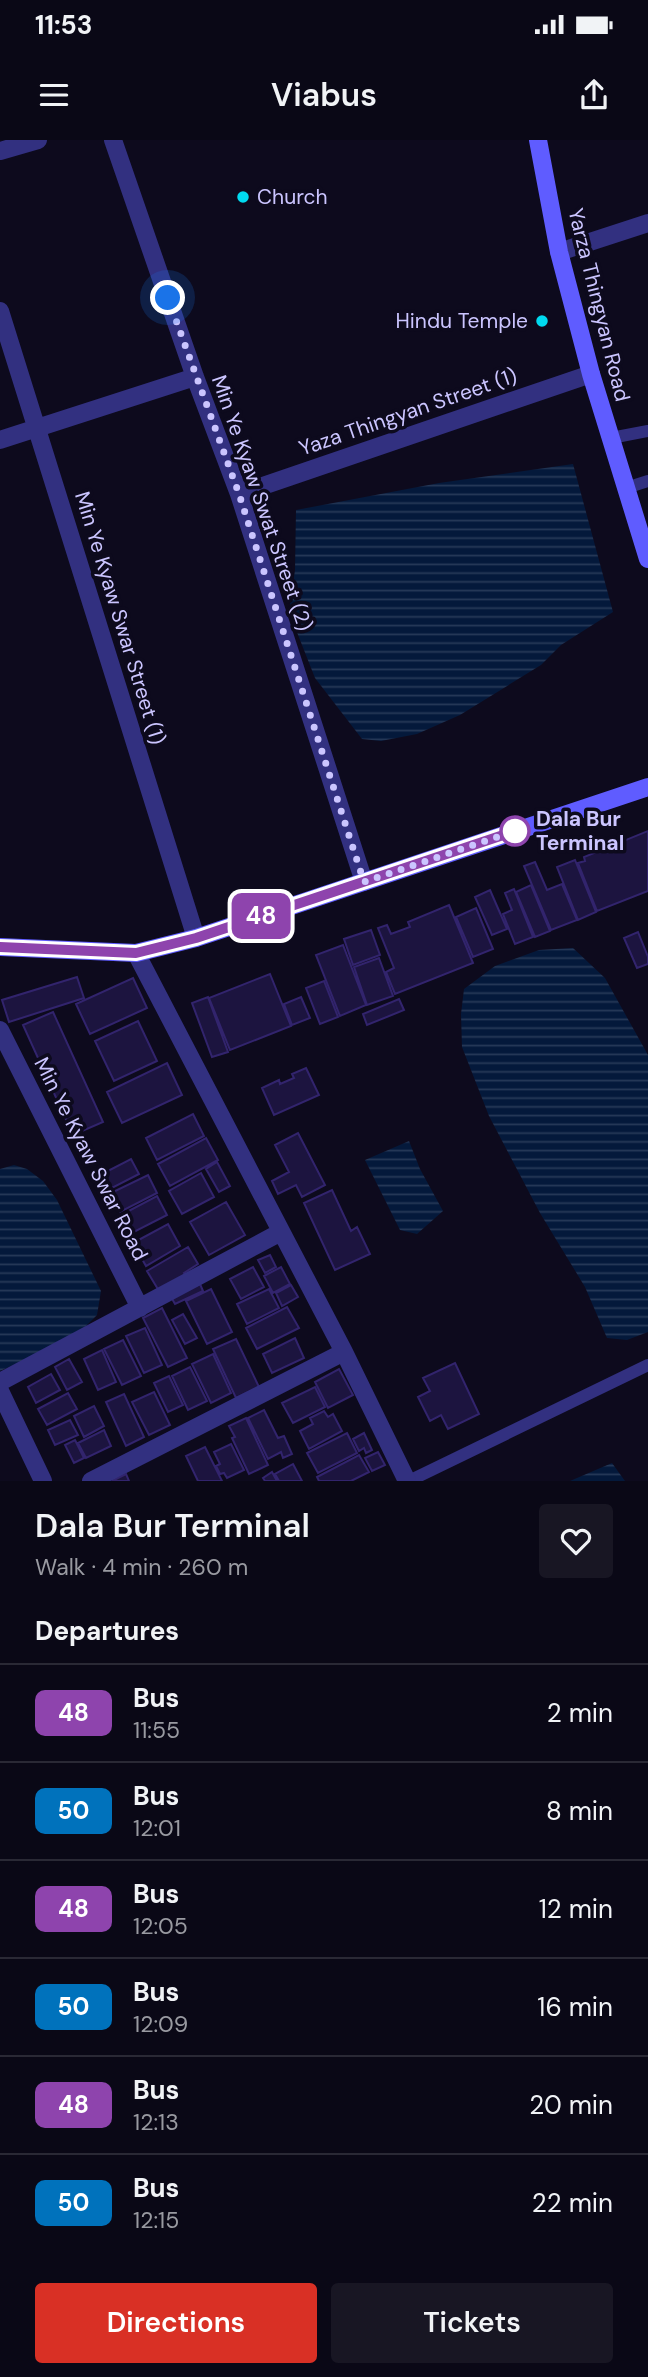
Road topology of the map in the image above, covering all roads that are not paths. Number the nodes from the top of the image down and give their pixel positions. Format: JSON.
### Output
{"nodes":[{"id":1,"x":38,"y":140,"type":"edge"},
{"id":2,"x":113,"y":140,"type":"edge"},
{"id":3,"x":538,"y":140,"type":"edge"},
{"id":4,"x":0,"y":151,"type":"edge"},
{"id":5,"x":648,"y":223,"type":"edge"},
{"id":6,"x":559,"y":252,"type":"junction"},
{"id":7,"x":0,"y":311,"type":"edge"},
{"id":8,"x":590,"y":374,"type":"junction"},
{"id":9,"x":195,"y":377,"type":"junction"},
{"id":10,"x":37,"y":427,"type":"junction"},
{"id":11,"x":648,"y":430,"type":"edge"},
{"id":12,"x":611,"y":438,"type":"junction"},
{"id":13,"x":0,"y":440,"type":"edge"},
{"id":14,"x":648,"y":481,"type":"edge"},
{"id":15,"x":626,"y":488,"type":"junction"},
{"id":16,"x":239,"y":494,"type":"junction"},
{"id":17,"x":648,"y":559,"type":"edge"},
{"id":18,"x":648,"y":787,"type":"edge"},
{"id":19,"x":364,"y":882,"type":"junction"},
{"id":20,"x":196,"y":938,"type":"junction"},
{"id":21,"x":0,"y":947,"type":"edge"},
{"id":22,"x":136,"y":953,"type":"junction"},
{"id":23,"x":0,"y":1030,"type":"edge"},
{"id":24,"x":281,"y":1232,"type":"junction"},
{"id":25,"x":141,"y":1308,"type":"junction"},
{"id":26,"x":344,"y":1352,"type":"junction"},
{"id":27,"x":648,"y":1365,"type":"edge"},
{"id":28,"x":0,"y":1382,"type":"edge"},
{"id":29,"x":0,"y":1391,"type":"edge"},
{"id":30,"x":406,"y":1478,"type":"edge"},
{"id":31,"x":43,"y":1481,"type":"edge"},
{"id":32,"x":91,"y":1481,"type":"edge"},
{"id":33,"x":386,"y":1481,"type":"edge"}],
"edges":[{"from":1,"to":4,"type":"street"},
{"from":2,"to":9,"type":"street","name":"Min Ye Kyaw Swat Street (2)"},
{"from":3,"to":6,"type":"main road","name":"Yarza Thingyan Road"},
{"from":5,"to":6,"type":"street"},
{"from":6,"to":8,"type":"main road","name":"Yarza Thingyan Road"},
{"from":7,"to":10,"type":"street","name":"Min Ye Kyaw Swar Street (1)"},
{"from":8,"to":12,"type":"main road","name":"Yarza Thingyan Road"},
{"from":8,"to":16,"type":"street","name":"Yaza Thingyan Street (1)"},
{"from":9,"to":10,"type":"street"},
{"from":9,"to":16,"type":"street","name":"Min Ye Kyaw Swat Street (2)"},
{"from":10,"to":13,"type":"street"},
{"from":10,"to":20,"type":"street","name":"Min Ye Kyaw Swar Street (1)"},
{"from":11,"to":12,"type":"lane"},
{"from":12,"to":15,"type":"main road","name":"Yarza Thingyan Road"},
{"from":14,"to":15,"type":"lane"},
{"from":15,"to":17,"type":"main road","name":"Yarza Thingyan Road"},
{"from":16,"to":19,"type":"street","name":"Min Ye Kyaw Swat Street (2)"},
{"from":18,"to":19,"type":"main road"},
{"from":19,"to":20,"type":"main road"},
{"from":20,"to":22,"type":"main road"},
{"from":21,"to":22,"type":"main road"},
{"from":22,"to":24,"type":"street"},
{"from":23,"to":25,"type":"street","name":"Min Ye Kyaw Swar Road"},
{"from":24,"to":25,"type":"street"},
{"from":24,"to":26,"type":"street"},
{"from":25,"to":28,"type":"street"},
{"from":26,"to":30,"type":"street"},
{"from":26,"to":32,"type":"street"},
{"from":27,"to":30,"type":"lane"},
{"from":29,"to":31,"type":"street"},
{"from":30,"to":33,"type":"street"}]}
